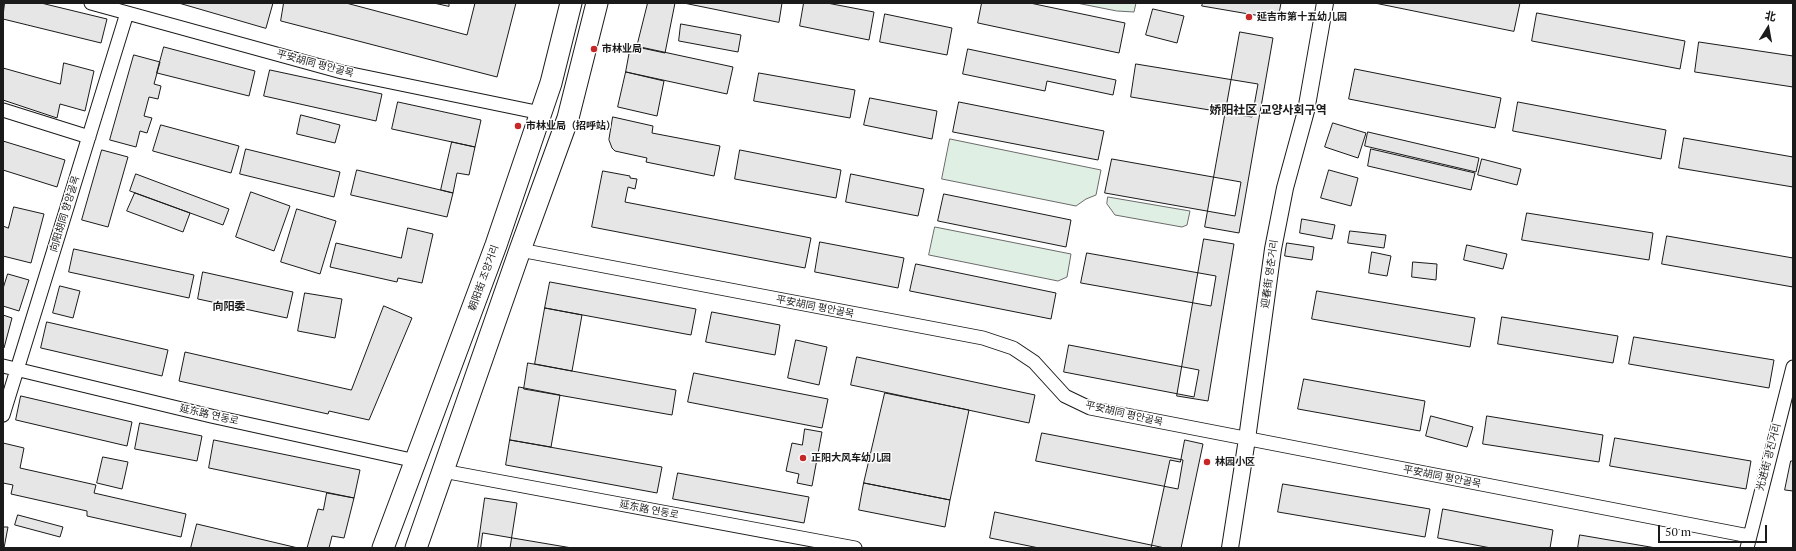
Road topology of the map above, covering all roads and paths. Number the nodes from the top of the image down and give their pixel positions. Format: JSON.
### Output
{"nodes":[{"id":1,"x":91,"y":3,"type":"edge"},
{"id":2,"x":571,"y":3,"type":"edge"},
{"id":3,"x":597,"y":3,"type":"edge"},
{"id":4,"x":1325,"y":3,"type":"edge"},
{"id":5,"x":128,"y":13,"type":"junction"},
{"id":6,"x":3,"y":110,"type":"edge"},
{"id":7,"x":541,"y":113,"type":"junction"},
{"id":8,"x":89,"y":137,"type":"junction"},
{"id":9,"x":520,"y":250,"type":"junction"},
{"id":10,"x":3,"y":366,"type":"edge"},
{"id":11,"x":1793,"y":367,"type":"edge"},
{"id":12,"x":17,"y":370,"type":"junction"},
{"id":13,"x":3,"y":415,"type":"edge"},
{"id":14,"x":1247,"y":439,"type":"junction"},
{"id":15,"x":416,"y":461,"type":"junction"},
{"id":16,"x":443,"y":471,"type":"junction"},
{"id":17,"x":1748,"y":542,"type":"edge"},
{"id":18,"x":818,"y":545,"type":"edge"},
{"id":19,"x":383,"y":548,"type":"edge"},
{"id":20,"x":416,"y":548,"type":"edge"},
{"id":21,"x":855,"y":548,"type":"edge"},
{"id":22,"x":1230,"y":548,"type":"edge"}],
"edges":[{"from":1,"to":5,"type":"street","name":"平安胡同 평안골목"},
{"from":2,"to":7,"type":"main road","name":"朝阳街 조양거리"},
{"from":3,"to":9,"type":"main road"},
{"from":4,"to":14,"type":"street","name":"迎春街 영춘거리"},
{"from":5,"to":7,"type":"street","name":"平安胡同 평안골목"},
{"from":5,"to":8,"type":"street","name":"向阳胡同 향양골목"},
{"from":6,"to":8,"type":"street"},
{"from":7,"to":15,"type":"main road","name":"朝阳街 조양거리"},
{"from":8,"to":12,"type":"street","name":"向阳胡同 향양골목"},
{"from":9,"to":14,"type":"street","name":"平安胡同 평안골목"},
{"from":9,"to":16,"type":"main road"},
{"from":10,"to":12,"type":"street","name":"延东路 연동로"},
{"from":11,"to":17,"type":"street","name":"光进街 광진거리"},
{"from":12,"to":13,"type":"street","name":"向阳胡同 향양골목"},
{"from":12,"to":15,"type":"street","name":"延东路 연동로"},
{"from":14,"to":17,"type":"street","name":"平安胡同 평안골목"},
{"from":14,"to":22,"type":"street","name":"迎春街 영춘거리"},
{"from":15,"to":19,"type":"main road","name":"朝阳街 조양거리"},
{"from":16,"to":18,"type":"street","name":"延东路 연동로"},
{"from":16,"to":20,"type":"main road"},
{"from":18,"to":21,"type":"street","name":"延东路 연동로"}]}
